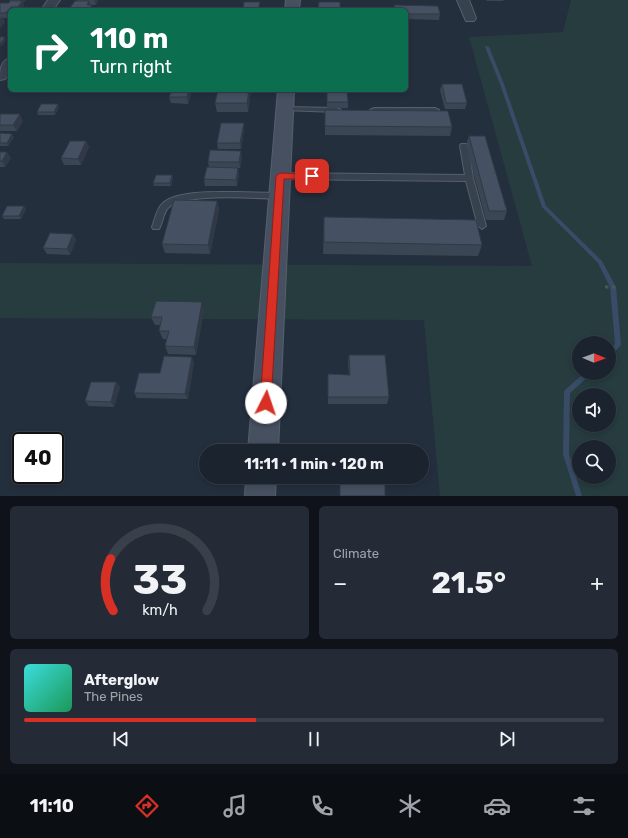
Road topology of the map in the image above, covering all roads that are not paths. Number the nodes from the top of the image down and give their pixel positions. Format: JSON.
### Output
{"nodes":[{"id":1,"x":464,"y":0,"type":"edge"},
{"id":2,"x":470,"y":18,"type":"dead end"},
{"id":3,"x":8,"y":65,"type":"edge"},
{"id":4,"x":0,"y":76,"type":"edge"},
{"id":5,"x":285,"y":99,"type":"edge"},
{"id":6,"x":345,"y":110,"type":"edge"},
{"id":7,"x":368,"y":110,"type":"edge"},
{"id":8,"x":435,"y":110,"type":"edge"},
{"id":9,"x":464,"y":146,"type":"dead end"},
{"id":10,"x":469,"y":178,"type":"junction"},
{"id":11,"x":280,"y":186,"type":"junction"},
{"id":12,"x":482,"y":226,"type":"dead end"},
{"id":13,"x":156,"y":227,"type":"dead end"},
{"id":14,"x":262,"y":444,"type":"edge"},
{"id":15,"x":261,"y":484,"type":"edge"},
{"id":16,"x":260,"y":496,"type":"edge"}],
"edges":[{"from":1,"to":2,"type":"street"},
{"from":3,"to":4,"type":"street"},
{"from":5,"to":6,"type":"lane"},
{"from":5,"to":11,"type":"street"},
{"from":7,"to":8,"type":"lane"},
{"from":9,"to":10,"type":"lane"},
{"from":10,"to":11,"type":"lane"},
{"from":10,"to":12,"type":"lane"},
{"from":11,"to":13,"type":"lane"},
{"from":11,"to":14,"type":"street"},
{"from":15,"to":16,"type":"street"}]}
